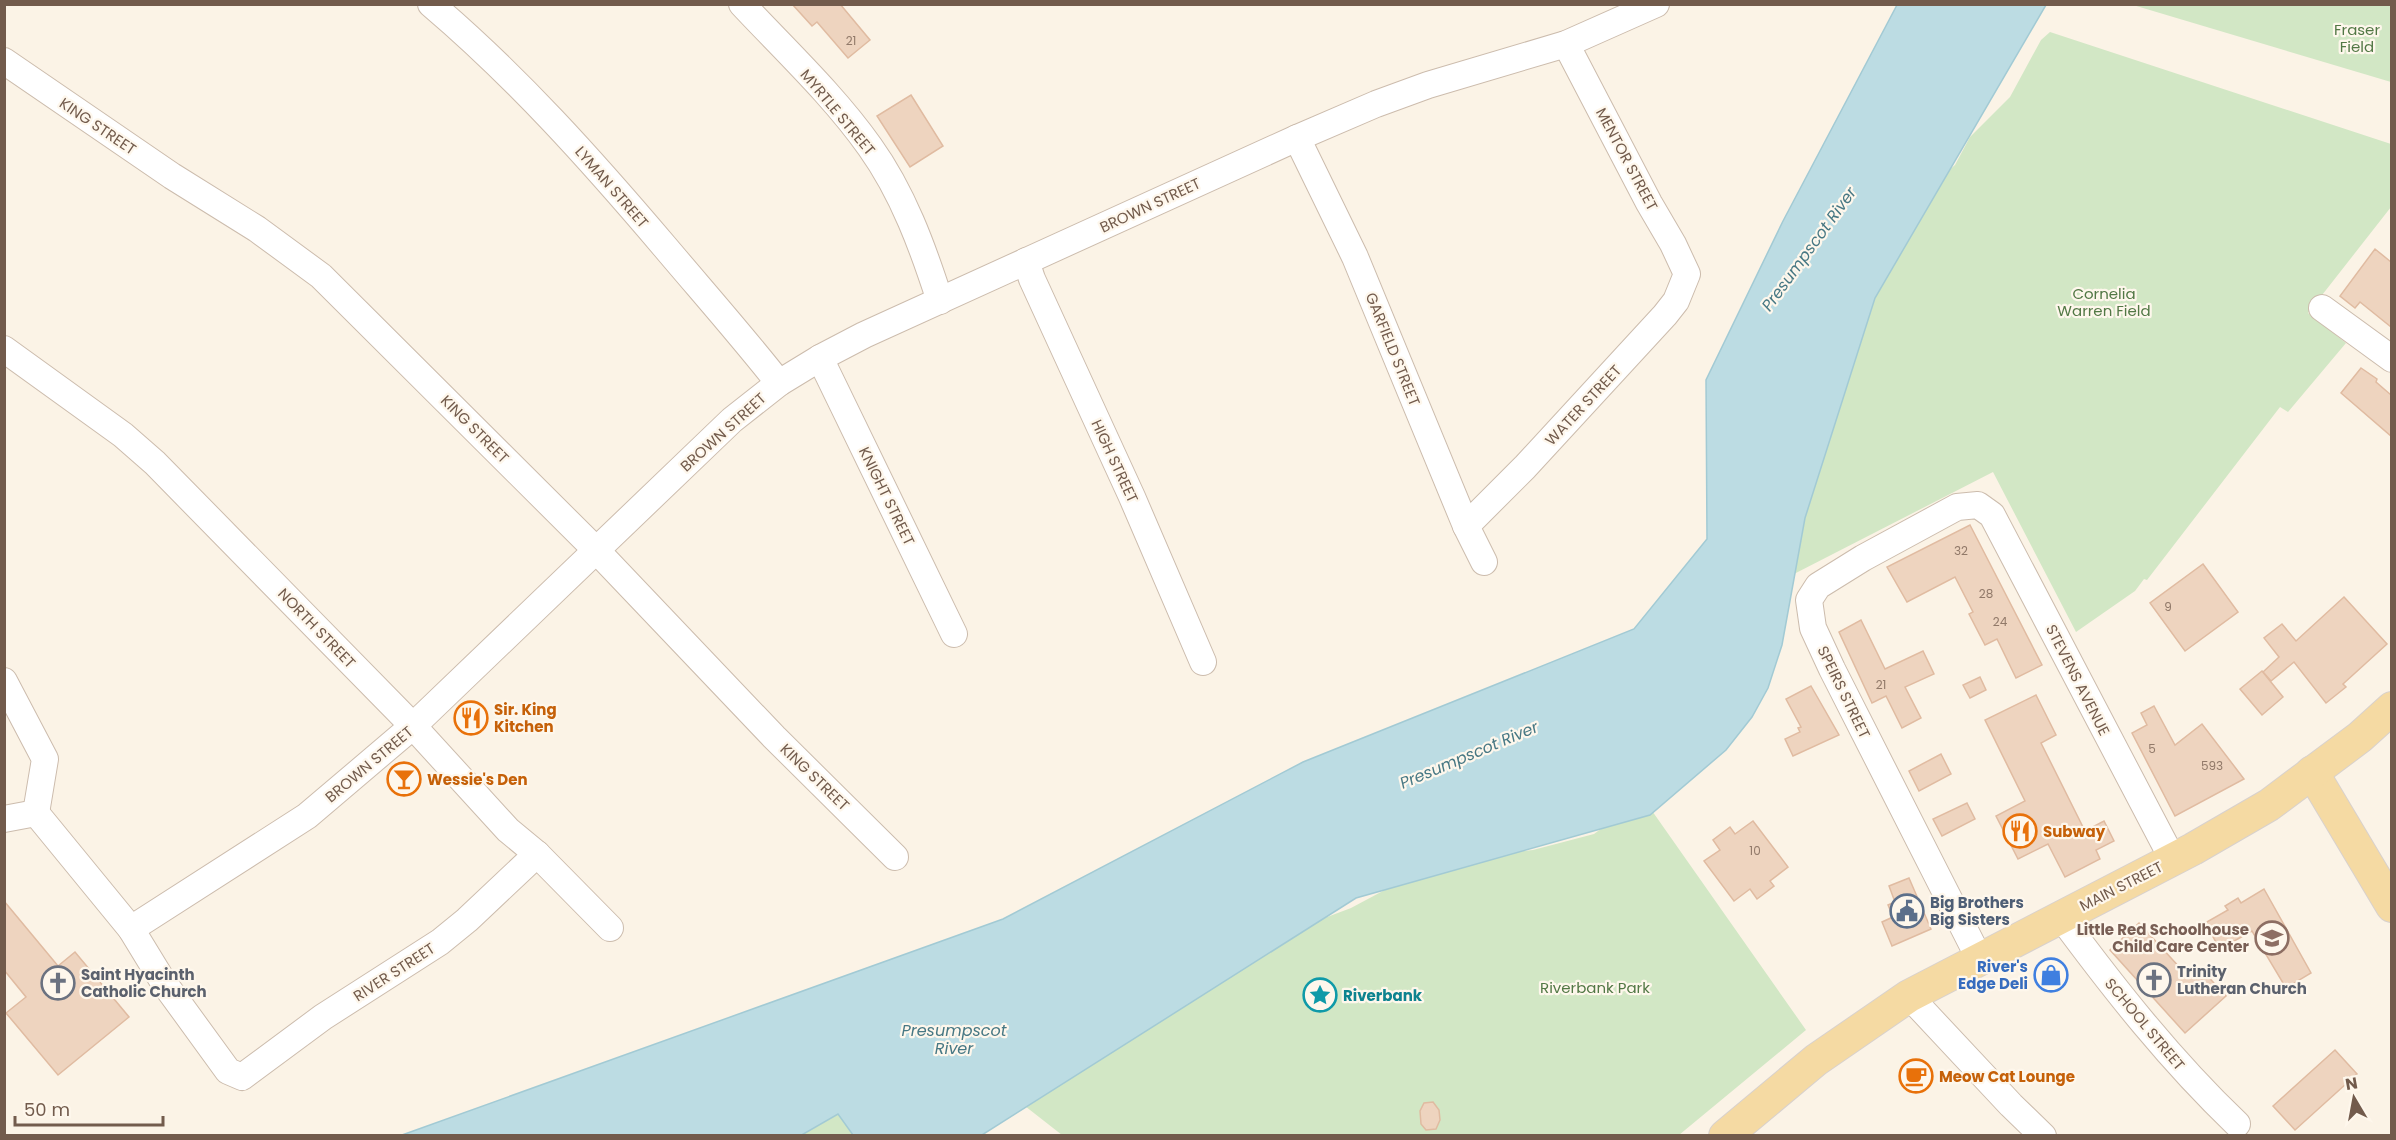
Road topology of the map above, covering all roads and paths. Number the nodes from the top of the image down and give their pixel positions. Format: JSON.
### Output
{"nodes":[{"id":1,"x":431,"y":4,"type":"edge"},
{"id":2,"x":742,"y":4,"type":"edge"},
{"id":3,"x":1656,"y":4,"type":"edge"},
{"id":4,"x":1566,"y":44,"type":"junction"},
{"id":5,"x":4,"y":61,"type":"edge"},
{"id":6,"x":1297,"y":138,"type":"junction"},
{"id":7,"x":1026,"y":261,"type":"junction"},
{"id":8,"x":1687,"y":274,"type":"joint"},
{"id":9,"x":940,"y":301,"type":"junction"},
{"id":10,"x":2322,"y":308,"type":"dead end"},
{"id":11,"x":4,"y":349,"type":"edge"},
{"id":12,"x":820,"y":358,"type":"junction"},
{"id":13,"x":2391,"y":359,"type":"edge"},
{"id":14,"x":779,"y":383,"type":"junction"},
{"id":15,"x":1978,"y":505,"type":"joint"},
{"id":16,"x":1466,"y":526,"type":"junction"},
{"id":17,"x":596,"y":550,"type":"junction"},
{"id":18,"x":1484,"y":562,"type":"dead end"},
{"id":19,"x":954,"y":634,"type":"dead end"},
{"id":20,"x":1203,"y":662,"type":"dead end"},
{"id":21,"x":4,"y":681,"type":"edge"},
{"id":22,"x":2391,"y":708,"type":"edge"},
{"id":23,"x":413,"y":726,"type":"junction"},
{"id":24,"x":2312,"y":772,"type":"junction"},
{"id":25,"x":36,"y":813,"type":"junction"},
{"id":26,"x":4,"y":819,"type":"edge"},
{"id":27,"x":537,"y":854,"type":"junction"},
{"id":28,"x":895,"y":857,"type":"dead end"},
{"id":29,"x":2173,"y":860,"type":"junction"},
{"id":30,"x":2391,"y":906,"type":"edge"},
{"id":31,"x":2061,"y":917,"type":"junction"},
{"id":32,"x":610,"y":928,"type":"dead end"},
{"id":33,"x":131,"y":930,"type":"junction"},
{"id":34,"x":1979,"y":958,"type":"junction"},
{"id":35,"x":1909,"y":996,"type":"junction"},
{"id":36,"x":2237,"y":1124,"type":"dead end"},
{"id":37,"x":1725,"y":1136,"type":"edge"},
{"id":38,"x":2043,"y":1136,"type":"edge"}],
"edges":[{"from":1,"to":14,"type":"street","name":"LYMAN STREET"},
{"from":2,"to":9,"type":"street","name":"MYRTLE STREET"},
{"from":3,"to":4,"type":"street","name":"BROWN STREET"},
{"from":4,"to":6,"type":"street","name":"BROWN STREET"},
{"from":4,"to":8,"type":"street","name":"MENTOR STREET"},
{"from":5,"to":17,"type":"street","name":"KING STREET"},
{"from":6,"to":7,"type":"street","name":"BROWN STREET"},
{"from":6,"to":16,"type":"street","name":"GARFIELD STREET"},
{"from":7,"to":9,"type":"street","name":"BROWN STREET"},
{"from":7,"to":20,"type":"street","name":"HIGH STREET"},
{"from":8,"to":16,"type":"street","name":"WATER STREET"},
{"from":9,"to":12,"type":"street","name":"BROWN STREET"},
{"from":10,"to":13,"type":"street"},
{"from":11,"to":23,"type":"street","name":"NORTH STREET"},
{"from":12,"to":14,"type":"street","name":"BROWN STREET"},
{"from":12,"to":19,"type":"street","name":"KNIGHT STREET"},
{"from":14,"to":17,"type":"street","name":"BROWN STREET"},
{"from":15,"to":29,"type":"street","name":"STEVENS AVENUE"},
{"from":15,"to":34,"type":"street","name":"SPEIRS STREET"},
{"from":16,"to":18,"type":"street","name":"GARFIELD STREET"},
{"from":17,"to":23,"type":"street","name":"BROWN STREET"},
{"from":17,"to":28,"type":"street","name":"KING STREET"},
{"from":21,"to":25,"type":"street"},
{"from":22,"to":24,"type":"main road","name":"MAIN STREET"},
{"from":23,"to":27,"type":"street","name":"NORTH STREET"},
{"from":23,"to":33,"type":"street","name":"BROWN STREET"},
{"from":24,"to":29,"type":"main road","name":"MAIN STREET"},
{"from":24,"to":30,"type":"main road"},
{"from":25,"to":26,"type":"street"},
{"from":25,"to":33,"type":"street"},
{"from":27,"to":32,"type":"street","name":"NORTH STREET"},
{"from":27,"to":33,"type":"street","name":"RIVER STREET"},
{"from":29,"to":31,"type":"main road","name":"MAIN STREET"},
{"from":31,"to":34,"type":"main road","name":"MAIN STREET"},
{"from":31,"to":36,"type":"street","name":"SCHOOL STREET"},
{"from":34,"to":35,"type":"main road","name":"MAIN STREET"},
{"from":35,"to":37,"type":"main road","name":"MAIN STREET"},
{"from":35,"to":38,"type":"street"}]}
